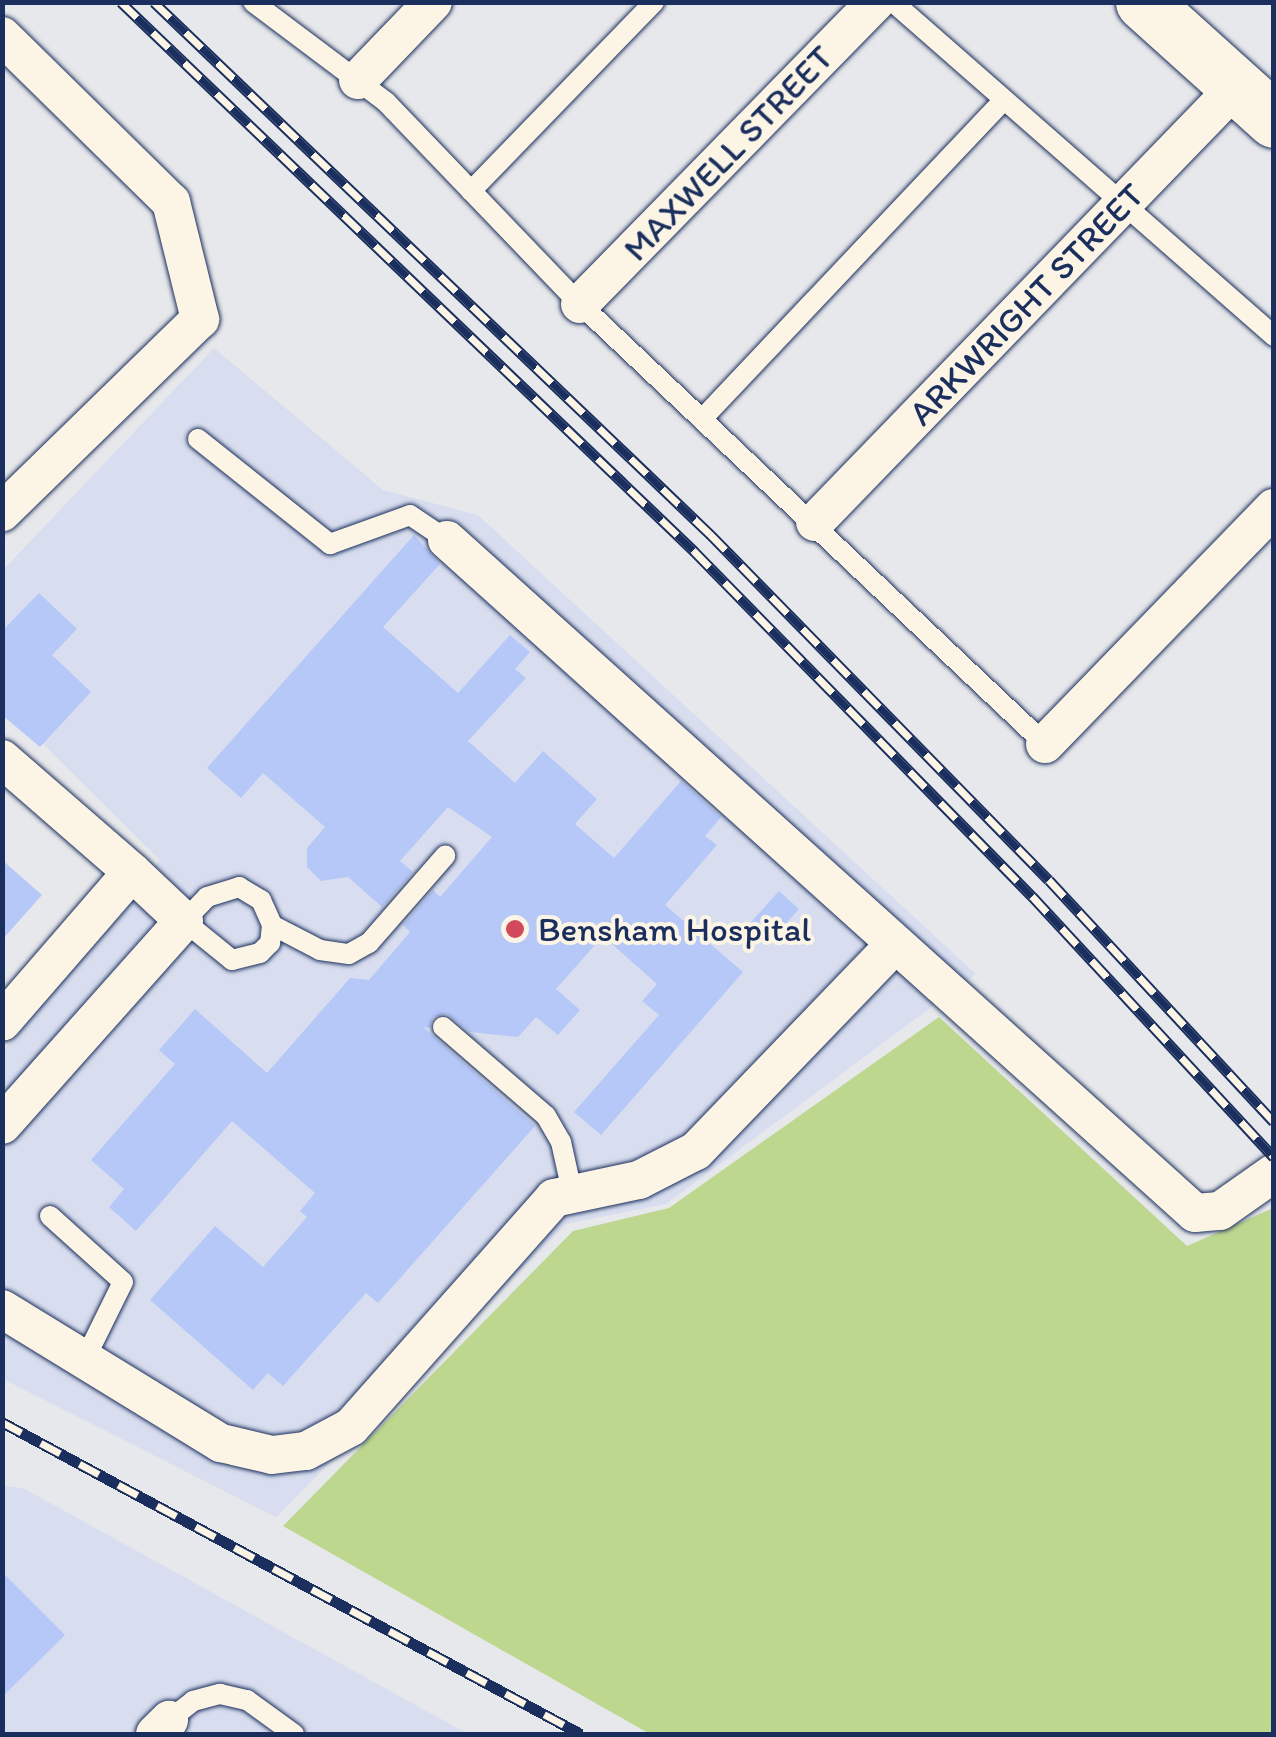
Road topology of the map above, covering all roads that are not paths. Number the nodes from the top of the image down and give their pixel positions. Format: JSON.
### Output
{"nodes":[{"id":1,"x":254,"y":2,"type":"edge"},
{"id":2,"x":433,"y":2,"type":"edge"},
{"id":3,"x":654,"y":2,"type":"edge"},
{"id":4,"x":876,"y":2,"type":"edge"},
{"id":5,"x":893,"y":2,"type":"edge"},
{"id":6,"x":1143,"y":2,"type":"edge"},
{"id":7,"x":2,"y":36,"type":"edge"},
{"id":8,"x":358,"y":80,"type":"junction"},
{"id":9,"x":1004,"y":100,"type":"junction"},
{"id":10,"x":1255,"y":104,"type":"edge"},
{"id":11,"x":472,"y":191,"type":"junction"},
{"id":12,"x":1122,"y":204,"type":"junction"},
{"id":13,"x":580,"y":304,"type":"junction"},
{"id":14,"x":1274,"y":336,"type":"edge"},
{"id":15,"x":703,"y":418,"type":"junction"},
{"id":16,"x":198,"y":439,"type":"dead end"},
{"id":17,"x":1274,"y":508,"type":"edge"},
{"id":18,"x":2,"y":512,"type":"edge"},
{"id":19,"x":816,"y":522,"type":"junction"},
{"id":20,"x":447,"y":540,"type":"joint"},
{"id":21,"x":1045,"y":744,"type":"joint"},
{"id":22,"x":2,"y":759,"type":"edge"},
{"id":23,"x":445,"y":856,"type":"dead end"},
{"id":24,"x":132,"y":872,"type":"junction"},
{"id":25,"x":184,"y":921,"type":"junction"},
{"id":26,"x":272,"y":926,"type":"junction"},
{"id":27,"x":895,"y":944,"type":"junction"},
{"id":28,"x":2,"y":1022,"type":"edge"},
{"id":29,"x":442,"y":1027,"type":"dead end"},
{"id":30,"x":2,"y":1126,"type":"edge"},
{"id":31,"x":1274,"y":1173,"type":"edge"},
{"id":32,"x":572,"y":1196,"type":"junction"},
{"id":33,"x":50,"y":1216,"type":"dead end"},
{"id":34,"x":2,"y":1308,"type":"edge"},
{"id":35,"x":85,"y":1359,"type":"junction"},
{"id":36,"x":162,"y":1727,"type":"edge"},
{"id":37,"x":294,"y":1734,"type":"edge"}],
"edges":[{"from":1,"to":8,"type":"lane"},
{"from":2,"to":8,"type":"street"},
{"from":3,"to":11,"type":"lane"},
{"from":4,"to":13,"type":"street","name":"MAXWELL STREET"},
{"from":5,"to":9,"type":"lane"},
{"from":6,"to":10,"type":"street"},
{"from":7,"to":18,"type":"street"},
{"from":8,"to":11,"type":"lane"},
{"from":9,"to":12,"type":"lane"},
{"from":9,"to":15,"type":"lane"},
{"from":10,"to":12,"type":"street","name":"ARKWRIGHT STREET"},
{"from":11,"to":13,"type":"lane"},
{"from":12,"to":14,"type":"lane"},
{"from":12,"to":19,"type":"street","name":"ARKWRIGHT STREET"},
{"from":13,"to":15,"type":"lane"},
{"from":15,"to":19,"type":"lane"},
{"from":16,"to":20,"type":"lane"},
{"from":17,"to":21,"type":"street"},
{"from":19,"to":21,"type":"lane"},
{"from":20,"to":27,"type":"street"},
{"from":22,"to":24,"type":"street"},
{"from":23,"to":26,"type":"lane"},
{"from":24,"to":25,"type":"street"},
{"from":24,"to":28,"type":"street"},
{"from":25,"to":26,"type":"lane"},
{"from":25,"to":26,"type":"lane"},
{"from":25,"to":30,"type":"street"},
{"from":27,"to":31,"type":"street"},
{"from":27,"to":32,"type":"street"},
{"from":29,"to":32,"type":"lane"},
{"from":32,"to":35,"type":"street"},
{"from":33,"to":35,"type":"lane"},
{"from":34,"to":35,"type":"street"},
{"from":36,"to":37,"type":"lane"}]}
